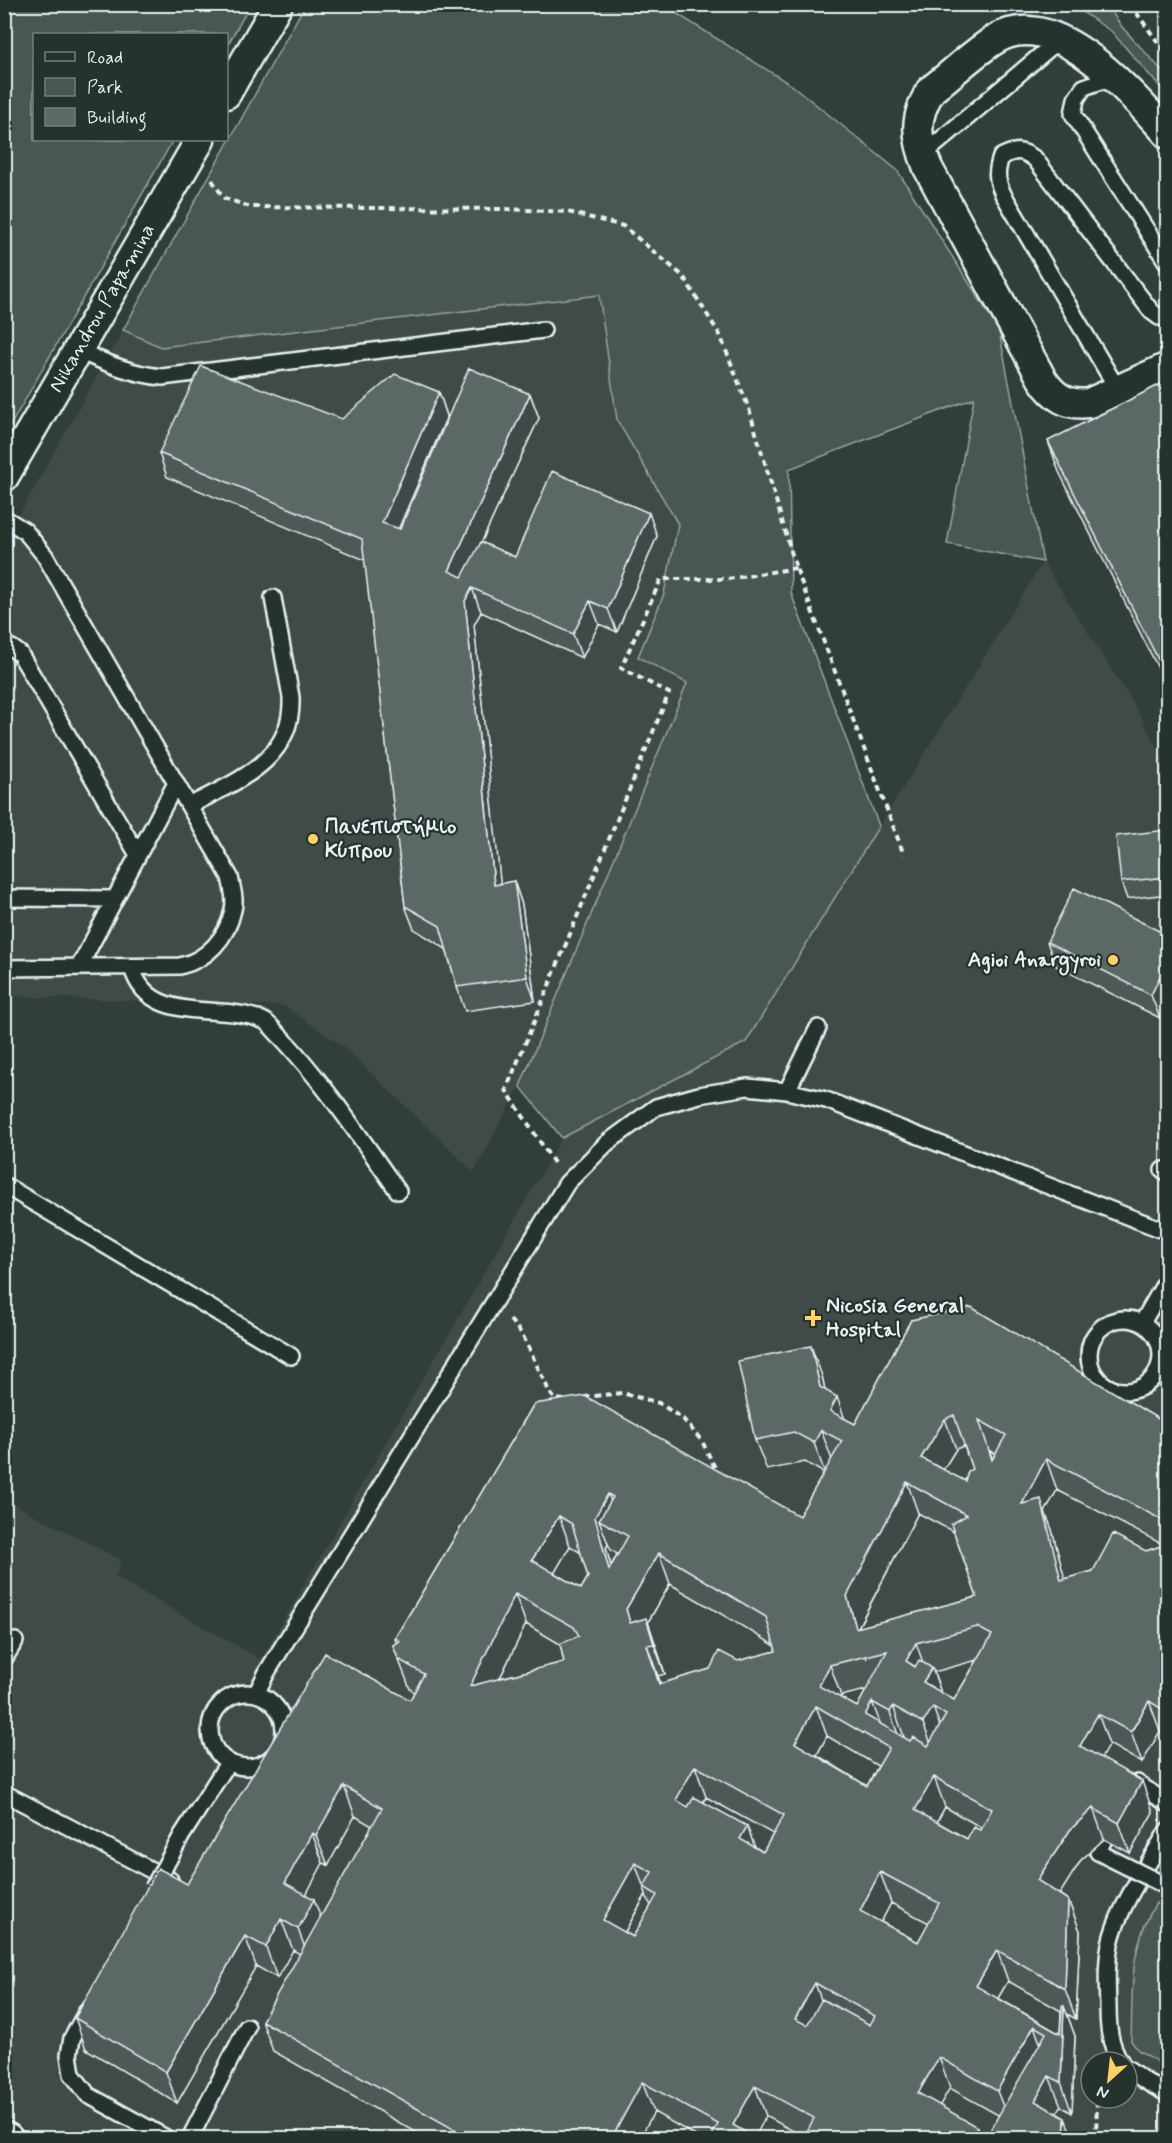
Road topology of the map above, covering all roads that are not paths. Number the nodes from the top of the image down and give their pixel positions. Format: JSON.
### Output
{"nodes":[{"id":1,"x":278,"y":4,"type":"edge"},
{"id":2,"x":1060,"y":39,"type":"junction"},
{"id":3,"x":1113,"y":77,"type":"junction"},
{"id":4,"x":228,"y":91,"type":"edge"},
{"id":5,"x":1167,"y":134,"type":"edge"},
{"id":6,"x":193,"y":151,"type":"edge"},
{"id":7,"x":923,"y":155,"type":"junction"},
{"id":8,"x":1167,"y":264,"type":"edge"},
{"id":9,"x":1167,"y":315,"type":"edge"},
{"id":10,"x":543,"y":330,"type":"dead end"},
{"id":11,"x":77,"y":350,"type":"junction"},
{"id":12,"x":1167,"y":367,"type":"edge"},
{"id":13,"x":1118,"y":390,"type":"junction"},
{"id":14,"x":4,"y":477,"type":"edge"},
{"id":15,"x":4,"y":518,"type":"edge"},
{"id":16,"x":273,"y":598,"type":"dead end"},
{"id":17,"x":4,"y":648,"type":"edge"},
{"id":18,"x":176,"y":783,"type":"junction"},
{"id":19,"x":189,"y":806,"type":"junction"},
{"id":20,"x":138,"y":855,"type":"junction"},
{"id":21,"x":4,"y":898,"type":"edge"},
{"id":22,"x":115,"y":899,"type":"junction"},
{"id":23,"x":132,"y":967,"type":"junction"},
{"id":24,"x":4,"y":968,"type":"edge"},
{"id":25,"x":79,"y":968,"type":"junction"},
{"id":26,"x":818,"y":1028,"type":"dead end"},
{"id":27,"x":787,"y":1091,"type":"junction"},
{"id":28,"x":4,"y":1185,"type":"edge"},
{"id":29,"x":398,"y":1191,"type":"dead end"},
{"id":30,"x":1167,"y":1232,"type":"edge"},
{"id":31,"x":1167,"y":1278,"type":"edge"},
{"id":32,"x":1142,"y":1323,"type":"junction"},
{"id":33,"x":291,"y":1356,"type":"dead end"},
{"id":34,"x":15,"y":1641,"type":"dead end"},
{"id":35,"x":4,"y":1659,"type":"edge"},
{"id":36,"x":256,"y":1694,"type":"junction"},
{"id":37,"x":228,"y":1763,"type":"junction"},
{"id":38,"x":4,"y":1793,"type":"edge"},
{"id":39,"x":1129,"y":1798,"type":"edge"},
{"id":40,"x":1167,"y":1804,"type":"edge"},
{"id":41,"x":1167,"y":1830,"type":"edge"},
{"id":42,"x":1104,"y":1839,"type":"edge"},
{"id":43,"x":182,"y":1886,"type":"edge"},
{"id":44,"x":1167,"y":1887,"type":"edge"},
{"id":45,"x":145,"y":1903,"type":"edge"},
{"id":46,"x":94,"y":1996,"type":"edge"},
{"id":47,"x":247,"y":2027,"type":"dead end"},
{"id":48,"x":1114,"y":2050,"type":"edge"},
{"id":49,"x":1139,"y":2076,"type":"edge"},
{"id":50,"x":1167,"y":2094,"type":"edge"},
{"id":51,"x":166,"y":2139,"type":"edge"},
{"id":52,"x":189,"y":2139,"type":"edge"}],
"edges":[{"from":1,"to":4,"type":"street"},
{"from":2,"to":3,"type":"street"},
{"from":2,"to":7,"type":"lane"},
{"from":2,"to":7,"type":"street"},
{"from":3,"to":5,"type":"street"},
{"from":3,"to":8,"type":"lane"},
{"from":6,"to":11,"type":"street","name":"Nikandrou Papamina"},
{"from":7,"to":13,"type":"street"},
{"from":9,"to":13,"type":"lane"},
{"from":10,"to":11,"type":"lane"},
{"from":11,"to":14,"type":"street","name":"Nikandrou Papamina"},
{"from":12,"to":13,"type":"street"},
{"from":15,"to":18,"type":"lane"},
{"from":16,"to":19,"type":"lane"},
{"from":17,"to":20,"type":"lane"},
{"from":18,"to":19,"type":"lane"},
{"from":18,"to":20,"type":"lane"},
{"from":19,"to":23,"type":"lane"},
{"from":20,"to":22,"type":"lane"},
{"from":21,"to":22,"type":"lane"},
{"from":22,"to":25,"type":"lane"},
{"from":23,"to":25,"type":"lane"},
{"from":23,"to":29,"type":"lane"},
{"from":24,"to":25,"type":"lane"},
{"from":26,"to":27,"type":"lane"},
{"from":27,"to":30,"type":"lane"},
{"from":27,"to":36,"type":"lane"},
{"from":28,"to":33,"type":"lane"},
{"from":31,"to":32,"type":"lane"},
{"from":32,"to":32,"type":"lane"},
{"from":34,"to":35,"type":"lane"},
{"from":36,"to":37,"type":"lane"},
{"from":36,"to":37,"type":"lane"},
{"from":37,"to":45,"type":"lane","bridge":true},
{"from":38,"to":43,"type":"lane"},
{"from":39,"to":40,"type":"lane"},
{"from":41,"to":48,"type":"lane"},
{"from":42,"to":44,"type":"lane","bridge":true},
{"from":46,"to":51,"type":"lane"},
{"from":47,"to":52,"type":"lane"},
{"from":49,"to":50,"type":"lane"}]}
